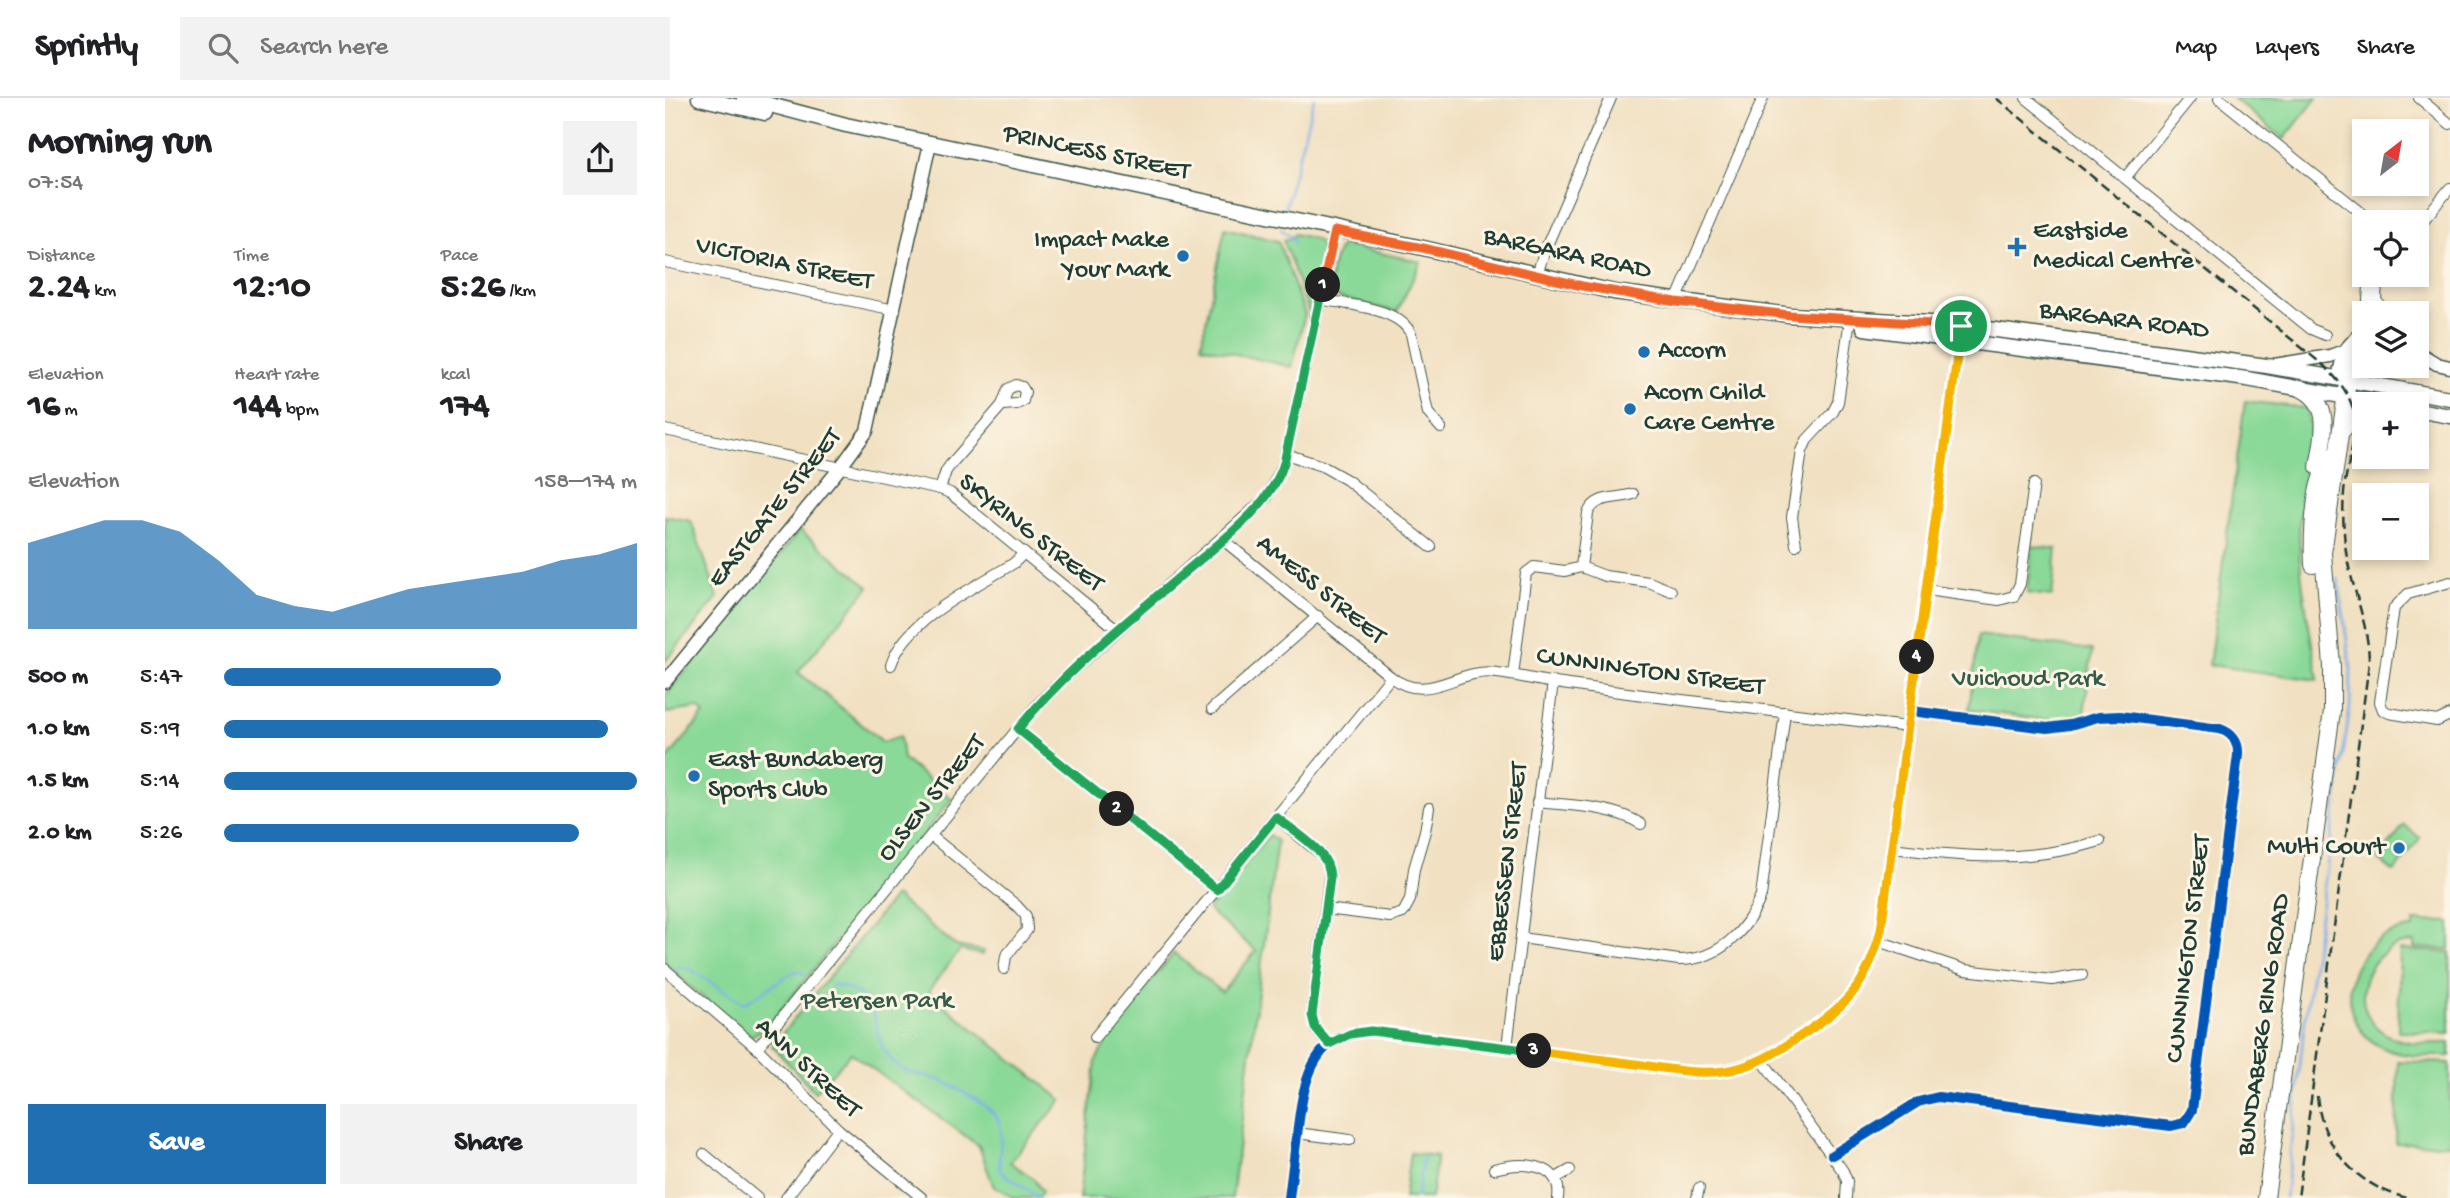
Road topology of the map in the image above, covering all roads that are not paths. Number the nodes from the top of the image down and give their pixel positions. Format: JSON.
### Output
{"nodes":[{"id":1,"x":699,"y":98,"type":"edge"},
{"id":2,"x":744,"y":98,"type":"edge"},
{"id":3,"x":1611,"y":98,"type":"edge"},
{"id":4,"x":1763,"y":98,"type":"edge"},
{"id":5,"x":2026,"y":98,"type":"edge"},
{"id":6,"x":2190,"y":98,"type":"edge"},
{"id":7,"x":2219,"y":98,"type":"edge"},
{"id":8,"x":2419,"y":98,"type":"edge"},
{"id":9,"x":2450,"y":124,"type":"edge"},
{"id":10,"x":846,"y":125,"type":"junction"},
{"id":11,"x":930,"y":143,"type":"junction"},
{"id":12,"x":2125,"y":178,"type":"junction"},
{"id":13,"x":2450,"y":188,"type":"edge"},
{"id":14,"x":2359,"y":210,"type":"edge"},
{"id":15,"x":2429,"y":213,"type":"edge"},
{"id":16,"x":1335,"y":231,"type":"junction"},
{"id":17,"x":665,"y":261,"type":"edge"},
{"id":18,"x":1537,"y":275,"type":"junction"},
{"id":19,"x":1320,"y":299,"type":"junction"},
{"id":20,"x":1676,"y":302,"type":"junction"},
{"id":21,"x":895,"y":310,"type":"junction"},
{"id":22,"x":1849,"y":322,"type":"junction"},
{"id":23,"x":1960,"y":333,"type":"junction"},
{"id":24,"x":2325,"y":335,"type":"dead end"},
{"id":25,"x":2352,"y":342,"type":"edge"},
{"id":26,"x":2344,"y":351,"type":"junction"},
{"id":27,"x":2352,"y":359,"type":"edge"},
{"id":28,"x":2429,"y":359,"type":"edge"},
{"id":29,"x":2267,"y":366,"type":"junction"},
{"id":30,"x":2429,"y":366,"type":"edge"},
{"id":31,"x":2450,"y":368,"type":"edge"},
{"id":32,"x":2343,"y":379,"type":"junction"},
{"id":33,"x":2300,"y":388,"type":"junction"},
{"id":34,"x":2341,"y":396,"type":"junction"},
{"id":35,"x":2352,"y":398,"type":"edge"},
{"id":36,"x":2450,"y":398,"type":"edge"},
{"id":37,"x":1002,"y":405,"type":"dead end"},
{"id":38,"x":2429,"y":412,"type":"edge"},
{"id":39,"x":2450,"y":415,"type":"edge"},
{"id":40,"x":2352,"y":419,"type":"edge"},
{"id":41,"x":1441,"y":428,"type":"dead end"},
{"id":42,"x":665,"y":430,"type":"edge"},
{"id":43,"x":2340,"y":435,"type":"junction"},
{"id":44,"x":1286,"y":454,"type":"junction"},
{"id":45,"x":840,"y":468,"type":"junction"},
{"id":46,"x":2034,"y":484,"type":"dead end"},
{"id":47,"x":940,"y":489,"type":"junction"},
{"id":48,"x":2317,"y":490,"type":"junction"},
{"id":49,"x":1633,"y":494,"type":"dead end"},
{"id":50,"x":1223,"y":539,"type":"junction"},
{"id":51,"x":1796,"y":545,"type":"dead end"},
{"id":52,"x":1431,"y":547,"type":"dead end"},
{"id":53,"x":1024,"y":553,"type":"junction"},
{"id":54,"x":1581,"y":567,"type":"junction"},
{"id":55,"x":2450,"y":582,"type":"edge"},
{"id":56,"x":1926,"y":590,"type":"junction"},
{"id":57,"x":1671,"y":591,"type":"dead end"},
{"id":58,"x":1318,"y":616,"type":"junction"},
{"id":59,"x":1118,"y":631,"type":"junction"},
{"id":60,"x":2330,"y":649,"type":"junction"},
{"id":61,"x":891,"y":665,"type":"dead end"},
{"id":62,"x":1513,"y":675,"type":"junction"},
{"id":63,"x":1391,"y":677,"type":"junction"},
{"id":64,"x":665,"y":682,"type":"edge"},
{"id":65,"x":1553,"y":682,"type":"junction"},
{"id":66,"x":1212,"y":709,"type":"dead end"},
{"id":67,"x":1911,"y":710,"type":"junction"},
{"id":68,"x":1785,"y":712,"type":"junction"},
{"id":69,"x":2450,"y":715,"type":"edge"},
{"id":70,"x":1908,"y":727,"type":"junction"},
{"id":71,"x":1018,"y":729,"type":"junction"},
{"id":72,"x":1537,"y":802,"type":"junction"},
{"id":73,"x":1429,"y":808,"type":"dead end"},
{"id":74,"x":1276,"y":817,"type":"junction"},
{"id":75,"x":1641,"y":824,"type":"dead end"},
{"id":76,"x":931,"y":836,"type":"junction"},
{"id":77,"x":2100,"y":841,"type":"dead end"},
{"id":78,"x":1892,"y":848,"type":"junction"},
{"id":79,"x":1217,"y":890,"type":"junction"},
{"id":80,"x":1326,"y":909,"type":"junction"},
{"id":81,"x":1521,"y":938,"type":"junction"},
{"id":82,"x":1878,"y":941,"type":"junction"},
{"id":83,"x":1004,"y":968,"type":"dead end"},
{"id":84,"x":665,"y":969,"type":"edge"},
{"id":85,"x":2082,"y":975,"type":"dead end"},
{"id":86,"x":1095,"y":1037,"type":"dead end"},
{"id":87,"x":1329,"y":1044,"type":"junction"},
{"id":88,"x":1507,"y":1047,"type":"junction"},
{"id":89,"x":757,"y":1048,"type":"junction"},
{"id":90,"x":1762,"y":1060,"type":"junction"},
{"id":91,"x":838,"y":1129,"type":"junction"},
{"id":92,"x":1297,"y":1133,"type":"junction"},
{"id":93,"x":1350,"y":1140,"type":"dead end"},
{"id":94,"x":704,"y":1154,"type":"dead end"},
{"id":95,"x":1832,"y":1155,"type":"junction"},
{"id":96,"x":1494,"y":1169,"type":"dead end"},
{"id":97,"x":1570,"y":1170,"type":"dead end"},
{"id":98,"x":1556,"y":1178,"type":"junction"},
{"id":99,"x":757,"y":1198,"type":"edge"},
{"id":100,"x":786,"y":1198,"type":"edge"},
{"id":101,"x":922,"y":1198,"type":"edge"},
{"id":102,"x":1289,"y":1198,"type":"edge"},
{"id":103,"x":1558,"y":1198,"type":"edge"},
{"id":104,"x":1846,"y":1198,"type":"edge"},
{"id":105,"x":2266,"y":1198,"type":"edge"}],
"edges":[{"from":1,"to":10,"type":"main road","name":"PRINCESS STREET"},
{"from":2,"to":10,"type":"main road","name":"PRINCESS STREET"},
{"from":3,"to":18,"type":"street"},
{"from":4,"to":20,"type":"street"},
{"from":5,"to":12,"type":"street"},
{"from":6,"to":12,"type":"street"},
{"from":7,"to":14,"type":"street"},
{"from":8,"to":9,"type":"street"},
{"from":10,"to":11,"type":"main road","name":"PRINCESS STREET"},
{"from":11,"to":16,"type":"main road","name":"PRINCESS STREET"},
{"from":11,"to":21,"type":"street","name":"EASTGATE STREET"},
{"from":12,"to":24,"type":"street"},
{"from":13,"to":15,"type":"street"},
{"from":16,"to":18,"type":"main road","name":"BARGARA ROAD"},
{"from":16,"to":19,"type":"street","name":"OLSEN STREET"},
{"from":17,"to":21,"type":"street","name":"VICTORIA STREET"},
{"from":18,"to":20,"type":"main road","name":"BARGARA ROAD"},
{"from":19,"to":41,"type":"street"},
{"from":19,"to":44,"type":"street","name":"OLSEN STREET"},
{"from":20,"to":22,"type":"main road","name":"BARGARA ROAD"},
{"from":21,"to":45,"type":"street","name":"EASTGATE STREET"},
{"from":22,"to":23,"type":"main road","name":"BARGARA ROAD"},
{"from":22,"to":51,"type":"street"},
{"from":23,"to":29,"type":"main road","name":"BARGARA ROAD"},
{"from":23,"to":33,"type":"main road","name":"BARGARA ROAD"},
{"from":23,"to":56,"type":"street"},
{"from":25,"to":26,"type":"street"},
{"from":26,"to":29,"type":"street"},
{"from":26,"to":32,"type":"street"},
{"from":27,"to":32,"type":"street"},
{"from":28,"to":31,"type":"street"},
{"from":29,"to":32,"type":"main road","name":"BARGARA ROAD"},
{"from":30,"to":31,"type":"street"},
{"from":32,"to":34,"type":"main road","name":"BUNDABERG RING ROAD"},
{"from":32,"to":36,"type":"main road","name":"BARGARA ROAD"},
{"from":33,"to":34,"type":"main road","name":"BARGARA ROAD"},
{"from":33,"to":48,"type":"main road"},
{"from":34,"to":35,"type":"main road","name":"BARGARA ROAD"},
{"from":34,"to":43,"type":"main road","name":"BUNDABERG RING ROAD"},
{"from":34,"to":48,"type":"main road","name":"BUNDABERG RING ROAD"},
{"from":37,"to":47,"type":"street"},
{"from":38,"to":39,"type":"main road"},
{"from":40,"to":43,"type":"main road"},
{"from":42,"to":45,"type":"street","name":"SKYRING STREET"},
{"from":43,"to":60,"type":"main road","name":"BUNDABERG RING ROAD"},
{"from":44,"to":50,"type":"street","name":"OLSEN STREET"},
{"from":44,"to":52,"type":"street"},
{"from":45,"to":47,"type":"street","name":"SKYRING STREET"},
{"from":45,"to":64,"type":"street","name":"EASTGATE STREET"},
{"from":46,"to":56,"type":"street"},
{"from":47,"to":53,"type":"street","name":"SKYRING STREET"},
{"from":48,"to":60,"type":"main road","name":"BUNDABERG RING ROAD"},
{"from":49,"to":54,"type":"street"},
{"from":50,"to":58,"type":"street","name":"AMESS STREET"},
{"from":50,"to":59,"type":"street","name":"OLSEN STREET"},
{"from":53,"to":59,"type":"street","name":"SKYRING STREET"},
{"from":53,"to":61,"type":"street"},
{"from":54,"to":57,"type":"street"},
{"from":54,"to":62,"type":"street"},
{"from":55,"to":69,"type":"street"},
{"from":56,"to":67,"type":"street"},
{"from":58,"to":63,"type":"street","name":"AMESS STREET"},
{"from":58,"to":66,"type":"street"},
{"from":59,"to":71,"type":"street","name":"OLSEN STREET"},
{"from":60,"to":105,"type":"main road","name":"BUNDABERG RING ROAD"},
{"from":62,"to":63,"type":"street","name":"CUNNINGTON STREET"},
{"from":62,"to":65,"type":"street","name":"CUNNINGTON STREET"},
{"from":63,"to":74,"type":"street"},
{"from":65,"to":68,"type":"street","name":"CUNNINGTON STREET"},
{"from":65,"to":72,"type":"street","name":"EBBESSEN STREET"},
{"from":67,"to":70,"type":"street"},
{"from":67,"to":95,"type":"street","name":"CUNNINGTON STREET"},
{"from":68,"to":70,"type":"street","name":"CUNNINGTON STREET"},
{"from":68,"to":81,"type":"street"},
{"from":70,"to":78,"type":"street"},
{"from":71,"to":76,"type":"street","name":"OLSEN STREET"},
{"from":71,"to":79,"type":"street"},
{"from":72,"to":75,"type":"street"},
{"from":72,"to":81,"type":"street","name":"EBBESSEN STREET"},
{"from":73,"to":80,"type":"street"},
{"from":74,"to":79,"type":"street"},
{"from":74,"to":80,"type":"street"},
{"from":76,"to":83,"type":"street"},
{"from":76,"to":89,"type":"street","name":"OLSEN STREET"},
{"from":77,"to":78,"type":"street"},
{"from":78,"to":82,"type":"street"},
{"from":79,"to":86,"type":"street"},
{"from":80,"to":87,"type":"street"},
{"from":81,"to":88,"type":"street","name":"EBBESSEN STREET"},
{"from":82,"to":85,"type":"street"},
{"from":82,"to":90,"type":"street"},
{"from":84,"to":89,"type":"street","name":"ANN STREET"},
{"from":87,"to":88,"type":"street"},
{"from":87,"to":92,"type":"street"},
{"from":88,"to":90,"type":"street"},
{"from":89,"to":91,"type":"street","name":"ANN STREET"},
{"from":90,"to":95,"type":"street"},
{"from":91,"to":100,"type":"street"},
{"from":91,"to":101,"type":"street","name":"ANN STREET"},
{"from":92,"to":93,"type":"street"},
{"from":92,"to":102,"type":"street"},
{"from":94,"to":99,"type":"street"},
{"from":95,"to":104,"type":"street"},
{"from":96,"to":98,"type":"street"},
{"from":97,"to":98,"type":"street"},
{"from":98,"to":103,"type":"street"}]}
